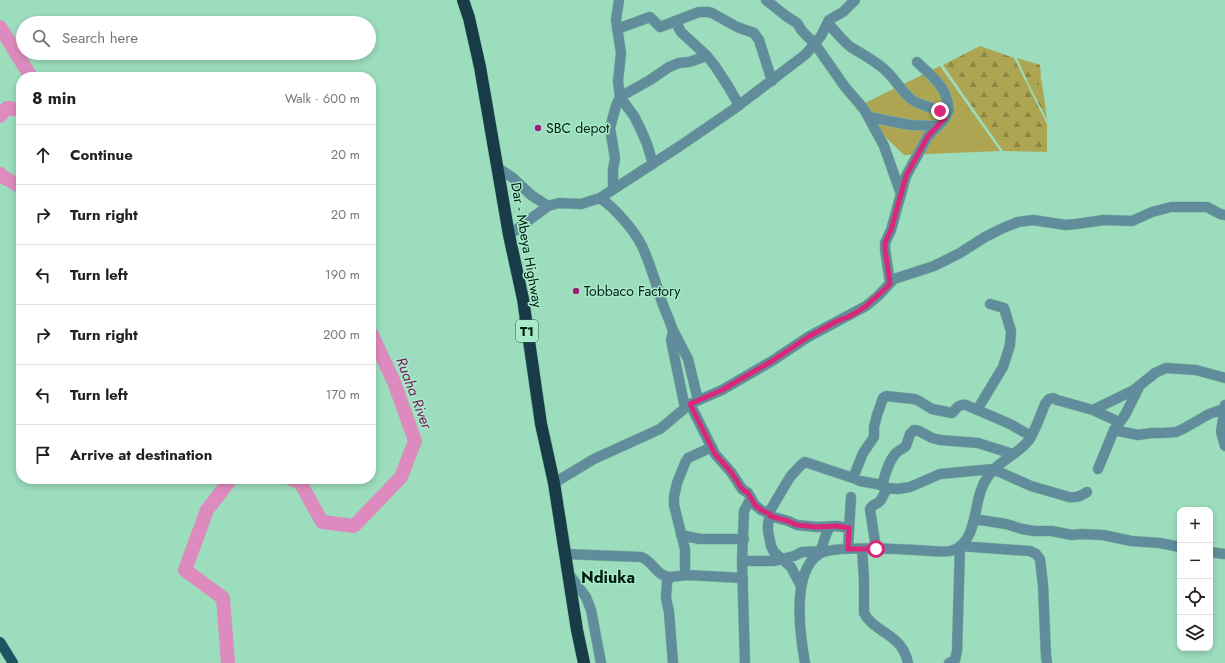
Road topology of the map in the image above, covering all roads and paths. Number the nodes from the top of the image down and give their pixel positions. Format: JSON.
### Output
{"nodes":[{"id":1,"x":463,"y":0,"type":"edge"},
{"id":2,"x":619,"y":0,"type":"edge"},
{"id":3,"x":766,"y":0,"type":"edge"},
{"id":4,"x":855,"y":0,"type":"edge"},
{"id":5,"x":675,"y":21,"type":"junction"},
{"id":6,"x":828,"y":23,"type":"junction"},
{"id":7,"x":617,"y":29,"type":"junction"},
{"id":8,"x":815,"y":44,"type":"junction"},
{"id":9,"x":707,"y":56,"type":"junction"},
{"id":10,"x":917,"y":62,"type":"dead end"},
{"id":11,"x":772,"y":81,"type":"junction"},
{"id":12,"x":620,"y":98,"type":"junction"},
{"id":13,"x":739,"y":105,"type":"junction"},
{"id":14,"x":869,"y":117,"type":"junction"},
{"id":15,"x":945,"y":118,"type":"junction"},
{"id":16,"x":937,"y":126,"type":"junction"},
{"id":17,"x":652,"y":164,"type":"junction"},
{"id":18,"x":498,"y":168,"type":"junction"},
{"id":19,"x":613,"y":189,"type":"junction"},
{"id":20,"x":902,"y":194,"type":"junction"},
{"id":21,"x":600,"y":198,"type":"junction"},
{"id":22,"x":548,"y":206,"type":"junction"},
{"id":23,"x":1225,"y":215,"type":"edge"},
{"id":24,"x":509,"y":235,"type":"junction"},
{"id":25,"x":890,"y":283,"type":"junction"},
{"id":26,"x":990,"y":304,"type":"dead end"},
{"id":27,"x":672,"y":328,"type":"junction"},
{"id":28,"x":1225,"y":378,"type":"edge"},
{"id":29,"x":1139,"y":387,"type":"junction"},
{"id":30,"x":691,"y":404,"type":"junction"},
{"id":31,"x":1225,"y":406,"type":"edge"},
{"id":32,"x":977,"y":410,"type":"junction"},
{"id":33,"x":1094,"y":410,"type":"junction"},
{"id":34,"x":1117,"y":426,"type":"junction"},
{"id":35,"x":1031,"y":436,"type":"junction"},
{"id":36,"x":1225,"y":446,"type":"edge"},
{"id":37,"x":712,"y":447,"type":"junction"},
{"id":38,"x":1013,"y":454,"type":"junction"},
{"id":39,"x":1098,"y":469,"type":"dead end"},
{"id":40,"x":993,"y":470,"type":"junction"},
{"id":41,"x":853,"y":478,"type":"junction"},
{"id":42,"x":554,"y":483,"type":"junction"},
{"id":43,"x":885,"y":487,"type":"junction"},
{"id":44,"x":1087,"y":492,"type":"dead end"},
{"id":45,"x":851,"y":496,"type":"dead end"},
{"id":46,"x":751,"y":498,"type":"junction"},
{"id":47,"x":758,"y":508,"type":"junction"},
{"id":48,"x":744,"y":511,"type":"junction"},
{"id":49,"x":770,"y":515,"type":"junction"},
{"id":50,"x":974,"y":519,"type":"junction"},
{"id":51,"x":831,"y":526,"type":"junction"},
{"id":52,"x":849,"y":528,"type":"junction"},
{"id":53,"x":681,"y":535,"type":"junction"},
{"id":54,"x":744,"y":539,"type":"junction"},
{"id":55,"x":960,"y":546,"type":"junction"},
{"id":56,"x":1177,"y":546,"type":"edge"},
{"id":57,"x":848,"y":549,"type":"junction"},
{"id":58,"x":862,"y":549,"type":"junction"},
{"id":59,"x":876,"y":549,"type":"junction"},
{"id":60,"x":823,"y":551,"type":"junction"},
{"id":61,"x":1213,"y":552,"type":"edge"},
{"id":62,"x":565,"y":554,"type":"junction"},
{"id":63,"x":1225,"y":554,"type":"edge"},
{"id":64,"x":782,"y":559,"type":"junction"},
{"id":65,"x":742,"y":561,"type":"junction"},
{"id":66,"x":568,"y":572,"type":"junction"},
{"id":67,"x":685,"y":575,"type":"junction"},
{"id":68,"x":670,"y":577,"type":"junction"},
{"id":69,"x":743,"y":578,"type":"junction"},
{"id":70,"x":801,"y":586,"type":"junction"},
{"id":71,"x":0,"y":642,"type":"edge"},
{"id":72,"x":13,"y":663,"type":"edge"},
{"id":73,"x":584,"y":663,"type":"edge"},
{"id":74,"x":601,"y":663,"type":"edge"},
{"id":75,"x":674,"y":663,"type":"edge"},
{"id":76,"x":745,"y":663,"type":"edge"},
{"id":77,"x":805,"y":663,"type":"edge"},
{"id":78,"x":908,"y":663,"type":"edge"},
{"id":79,"x":949,"y":663,"type":"edge"},
{"id":80,"x":1047,"y":663,"type":"edge"}],
"edges":[{"from":1,"to":18,"type":"highway","name":"Dar - Mbeya Highway","number":"T1"},
{"from":2,"to":7,"type":"street"},
{"from":3,"to":8,"type":"street"},
{"from":4,"to":6,"type":"street"},
{"from":5,"to":7,"type":"street"},
{"from":5,"to":9,"type":"street"},
{"from":5,"to":11,"type":"street"},
{"from":6,"to":8,"type":"street"},
{"from":6,"to":15,"type":"street"},
{"from":7,"to":12,"type":"street"},
{"from":8,"to":11,"type":"street"},
{"from":8,"to":14,"type":"street"},
{"from":9,"to":12,"type":"street"},
{"from":9,"to":13,"type":"street"},
{"from":10,"to":15,"type":"street"},
{"from":11,"to":13,"type":"street"},
{"from":12,"to":17,"type":"street"},
{"from":12,"to":19,"type":"street"},
{"from":13,"to":17,"type":"street"},
{"from":14,"to":16,"type":"street"},
{"from":14,"to":20,"type":"street"},
{"from":15,"to":16,"type":"street"},
{"from":16,"to":20,"type":"street"},
{"from":17,"to":19,"type":"street"},
{"from":18,"to":22,"type":"street"},
{"from":18,"to":24,"type":"highway","name":"Dar - Mbeya Highway","number":"T1"},
{"from":19,"to":21,"type":"street"},
{"from":20,"to":25,"type":"street"},
{"from":21,"to":22,"type":"street"},
{"from":21,"to":27,"type":"street"},
{"from":22,"to":24,"type":"street"},
{"from":23,"to":25,"type":"street"},
{"from":24,"to":42,"type":"highway","name":"Dar - Mbeya Highway","number":"T1"},
{"from":25,"to":30,"type":"street"},
{"from":26,"to":32,"type":"street"},
{"from":27,"to":30,"type":"street"},
{"from":27,"to":30,"type":"street"},
{"from":28,"to":29,"type":"street"},
{"from":29,"to":33,"type":"street"},
{"from":29,"to":34,"type":"street"},
{"from":30,"to":37,"type":"street"},
{"from":30,"to":42,"type":"street"},
{"from":31,"to":34,"type":"street"},
{"from":31,"to":36,"type":"street"},
{"from":32,"to":35,"type":"street"},
{"from":32,"to":41,"type":"street"},
{"from":33,"to":34,"type":"street"},
{"from":33,"to":35,"type":"street"},
{"from":34,"to":39,"type":"street"},
{"from":35,"to":38,"type":"street"},
{"from":37,"to":46,"type":"street"},
{"from":37,"to":53,"type":"street"},
{"from":38,"to":40,"type":"street"},
{"from":38,"to":43,"type":"street"},
{"from":40,"to":43,"type":"street"},
{"from":40,"to":44,"type":"street"},
{"from":40,"to":50,"type":"street"},
{"from":41,"to":43,"type":"street"},
{"from":41,"to":49,"type":"street"},
{"from":42,"to":62,"type":"highway","name":"Dar - Mbeya Highway","number":"T1"},
{"from":43,"to":59,"type":"street"},
{"from":45,"to":52,"type":"street"},
{"from":46,"to":47,"type":"street"},
{"from":46,"to":48,"type":"street"},
{"from":47,"to":48,"type":"street"},
{"from":47,"to":49,"type":"street"},
{"from":48,"to":54,"type":"street"},
{"from":49,"to":51,"type":"street"},
{"from":49,"to":64,"type":"street"},
{"from":50,"to":55,"type":"street"},
{"from":50,"to":56,"type":"street"},
{"from":51,"to":52,"type":"street"},
{"from":51,"to":60,"type":"street"},
{"from":52,"to":57,"type":"street"},
{"from":53,"to":54,"type":"street"},
{"from":53,"to":67,"type":"street"},
{"from":54,"to":65,"type":"street"},
{"from":55,"to":59,"type":"street"},
{"from":55,"to":79,"type":"street"},
{"from":55,"to":80,"type":"street"},
{"from":57,"to":58,"type":"street"},
{"from":57,"to":60,"type":"street"},
{"from":58,"to":59,"type":"street"},
{"from":58,"to":78,"type":"street"},
{"from":60,"to":64,"type":"street"},
{"from":60,"to":70,"type":"street"},
{"from":61,"to":63,"type":"street"},
{"from":62,"to":66,"type":"highway","name":"Dar - Mbeya Highway","number":"T1"},
{"from":62,"to":68,"type":"street"},
{"from":64,"to":65,"type":"street"},
{"from":64,"to":70,"type":"street"},
{"from":65,"to":69,"type":"street"},
{"from":66,"to":73,"type":"highway","name":"Dar - Mbeya Highway","number":"T1"},
{"from":66,"to":74,"type":"street"},
{"from":67,"to":68,"type":"street"},
{"from":67,"to":69,"type":"street"},
{"from":68,"to":75,"type":"street"},
{"from":69,"to":76,"type":"street"},
{"from":70,"to":77,"type":"street"},
{"from":71,"to":72,"type":"main road"}]}
